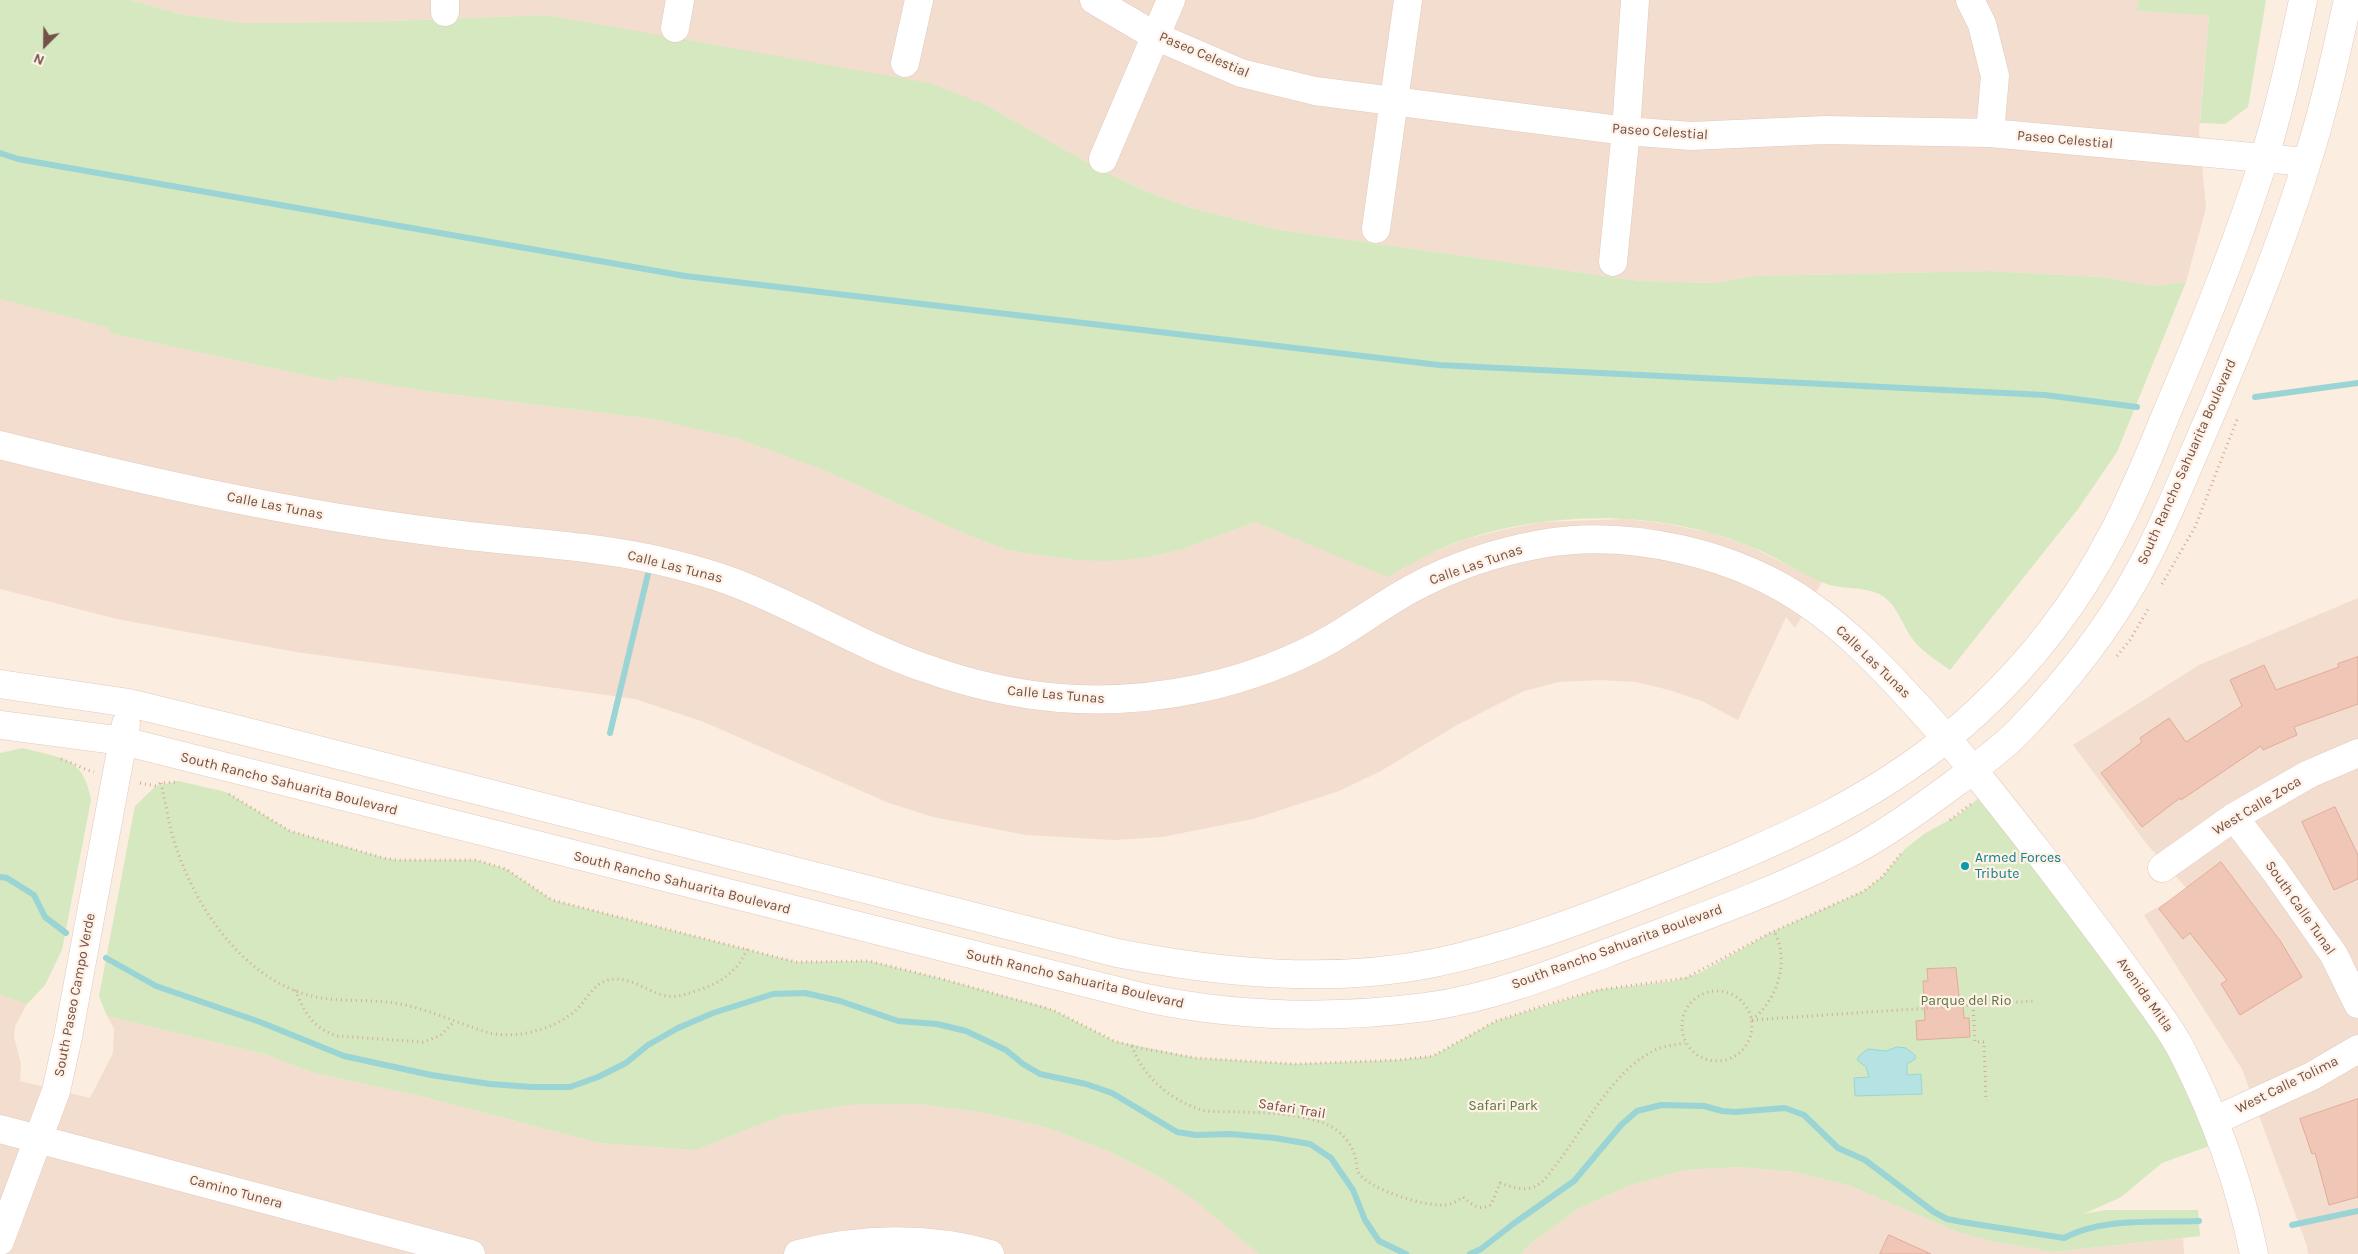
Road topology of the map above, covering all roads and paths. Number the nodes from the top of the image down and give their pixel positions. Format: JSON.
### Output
{"nodes":[{"id":1,"x":680,"y":0,"type":"edge"},
{"id":2,"x":919,"y":0,"type":"edge"},
{"id":3,"x":1094,"y":0,"type":"edge"},
{"id":4,"x":1171,"y":0,"type":"edge"},
{"id":5,"x":1408,"y":0,"type":"edge"},
{"id":6,"x":1636,"y":0,"type":"edge"},
{"id":7,"x":1970,"y":0,"type":"edge"},
{"id":8,"x":2303,"y":0,"type":"edge"},
{"id":9,"x":2348,"y":0,"type":"edge"},
{"id":10,"x":675,"y":28,"type":"dead end"},
{"id":11,"x":1155,"y":36,"type":"junction"},
{"id":12,"x":904,"y":63,"type":"dead end"},
{"id":13,"x":1394,"y":101,"type":"junction"},
{"id":14,"x":1626,"y":131,"type":"junction"},
{"id":15,"x":1990,"y":133,"type":"junction"},
{"id":16,"x":1103,"y":159,"type":"dead end"},
{"id":17,"x":2264,"y":159,"type":"junction"},
{"id":18,"x":2307,"y":162,"type":"junction"},
{"id":19,"x":1376,"y":229,"type":"dead end"},
{"id":20,"x":1613,"y":262,"type":"dead end"},
{"id":21,"x":2242,"y":408,"type":"dead end"},
{"id":22,"x":0,"y":444,"type":"edge"},
{"id":23,"x":2158,"y":592,"type":"dead end"},
{"id":24,"x":2149,"y":608,"type":"dead end"},
{"id":25,"x":2111,"y":662,"type":"dead end"},
{"id":26,"x":0,"y":684,"type":"edge"},
{"id":27,"x":129,"y":703,"type":"junction"},
{"id":28,"x":0,"y":725,"type":"edge"},
{"id":29,"x":1947,"y":737,"type":"junction"},
{"id":30,"x":123,"y":741,"type":"junction"},
{"id":31,"x":2358,"y":754,"type":"edge"},
{"id":32,"x":56,"y":758,"type":"dead end"},
{"id":33,"x":117,"y":777,"type":"junction"},
{"id":34,"x":1981,"y":779,"type":"junction"},
{"id":35,"x":188,"y":783,"type":"dead end"},
{"id":36,"x":162,"y":784,"type":"junction"},
{"id":37,"x":226,"y":792,"type":"dead end"},
{"id":38,"x":2234,"y":818,"type":"junction"},
{"id":39,"x":1946,"y":822,"type":"dead end"},
{"id":40,"x":1905,"y":849,"type":"dead end"},
{"id":41,"x":2162,"y":868,"type":"dead end"},
{"id":42,"x":1774,"y":931,"type":"junction"},
{"id":43,"x":746,"y":949,"type":"junction"},
{"id":44,"x":295,"y":990,"type":"junction"},
{"id":45,"x":2033,"y":1002,"type":"dead end"},
{"id":46,"x":2358,"y":1004,"type":"edge"},
{"id":47,"x":1973,"y":1005,"type":"junction"},
{"id":48,"x":1752,"y":1020,"type":"junction"},
{"id":49,"x":454,"y":1022,"type":"junction"},
{"id":50,"x":1685,"y":1043,"type":"junction"},
{"id":51,"x":1132,"y":1046,"type":"junction"},
{"id":52,"x":2358,"y":1049,"type":"edge"},
{"id":53,"x":1986,"y":1101,"type":"dead end"},
{"id":54,"x":2216,"y":1120,"type":"junction"},
{"id":55,"x":0,"y":1129,"type":"edge"},
{"id":56,"x":38,"y":1140,"type":"junction"},
{"id":57,"x":0,"y":1241,"type":"edge"},
{"id":58,"x":471,"y":1254,"type":"edge"},
{"id":59,"x":798,"y":1254,"type":"edge"},
{"id":60,"x":990,"y":1254,"type":"edge"},
{"id":61,"x":2254,"y":1254,"type":"edge"}],
"edges":[{"from":1,"to":10,"type":"street"},
{"from":2,"to":12,"type":"street"},
{"from":3,"to":11,"type":"street","name":"Paseo Celestial"},
{"from":4,"to":11,"type":"street"},
{"from":5,"to":13,"type":"street"},
{"from":6,"to":14,"type":"street"},
{"from":7,"to":15,"type":"street"},
{"from":8,"to":17,"type":"street"},
{"from":9,"to":18,"type":"street","name":"South Rancho Sahuarita Boulevard"},
{"from":11,"to":13,"type":"street","name":"Paseo Celestial"},
{"from":11,"to":16,"type":"street"},
{"from":13,"to":14,"type":"street","name":"Paseo Celestial"},
{"from":13,"to":19,"type":"street"},
{"from":14,"to":15,"type":"street","name":"Paseo Celestial"},
{"from":14,"to":20,"type":"street"},
{"from":15,"to":17,"type":"street","name":"Paseo Celestial"},
{"from":17,"to":18,"type":"street","name":"Paseo Celestial"},
{"from":17,"to":29,"type":"street"},
{"from":18,"to":34,"type":"street","name":"South Rancho Sahuarita Boulevard"},
{"from":21,"to":23,"type":"path"},
{"from":22,"to":29,"type":"street","name":"Calle Las Tunas"},
{"from":24,"to":25,"type":"path"},
{"from":26,"to":27,"type":"street"},
{"from":27,"to":29,"type":"street"},
{"from":27,"to":30,"type":"street","name":"South Paseo Campo Verde"},
{"from":28,"to":30,"type":"street","name":"South Rancho Sahuarita Boulevard"},
{"from":29,"to":34,"type":"street","name":"Calle Las Tunas"},
{"from":30,"to":33,"type":"street","name":"South Paseo Campo Verde"},
{"from":30,"to":34,"type":"street","name":"South Rancho Sahuarita Boulevard"},
{"from":31,"to":38,"type":"street","name":"West Calle Zoca"},
{"from":32,"to":33,"type":"path"},
{"from":33,"to":36,"type":"path"},
{"from":33,"to":56,"type":"street","name":"South Paseo Campo Verde"},
{"from":34,"to":39,"type":"path"},
{"from":34,"to":54,"type":"street","name":"Avenida Mitla"},
{"from":35,"to":36,"type":"path"},
{"from":36,"to":44,"type":"path"},
{"from":37,"to":43,"type":"path"},
{"from":38,"to":41,"type":"street","name":"West Calle Zoca"},
{"from":38,"to":46,"type":"street","name":"South Calle Tunal"},
{"from":40,"to":42,"type":"path"},
{"from":42,"to":48,"type":"path"},
{"from":42,"to":51,"type":"path"},
{"from":43,"to":49,"type":"path"},
{"from":43,"to":51,"type":"path"},
{"from":44,"to":49,"type":"path"},
{"from":44,"to":49,"type":"path"},
{"from":45,"to":47,"type":"path"},
{"from":47,"to":48,"type":"path"},
{"from":47,"to":53,"type":"path"},
{"from":48,"to":50,"type":"path"},
{"from":48,"to":50,"type":"path"},
{"from":50,"to":51,"type":"path","name":"Safari Trail"},
{"from":52,"to":54,"type":"street","name":"West Calle Tolima"},
{"from":54,"to":61,"type":"street","name":"Avenida Mitla"},
{"from":55,"to":56,"type":"street","name":"Camino Tunera"},
{"from":56,"to":57,"type":"street","name":"South Paseo Campo Verde"},
{"from":56,"to":58,"type":"street","name":"Camino Tunera"},
{"from":59,"to":60,"type":"street"}]}
